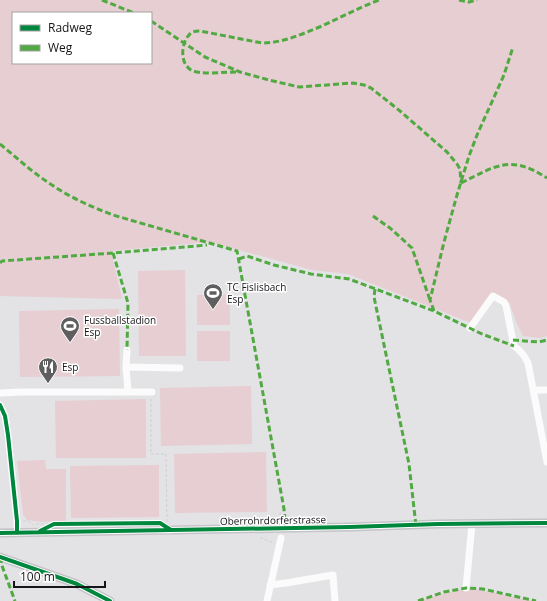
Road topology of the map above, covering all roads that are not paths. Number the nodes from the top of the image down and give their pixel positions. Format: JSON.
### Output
{"nodes":[{"id":1,"x":470,"y":328,"type":"dead end"},
{"id":2,"x":127,"y":350,"type":"dead end"},
{"id":3,"x":126,"y":367,"type":"junction"},
{"id":4,"x":180,"y":368,"type":"dead end"},
{"id":5,"x":533,"y":390,"type":"junction"},
{"id":6,"x":547,"y":390,"type":"edge"},
{"id":7,"x":128,"y":391,"type":"junction"},
{"id":8,"x":152,"y":392,"type":"road end"},
{"id":9,"x":0,"y":393,"type":"edge"},
{"id":10,"x":0,"y":404,"type":"edge"},
{"id":11,"x":8,"y":435,"type":"junction"},
{"id":12,"x":0,"y":436,"type":"edge"},
{"id":13,"x":547,"y":462,"type":"edge"},
{"id":14,"x":547,"y":523,"type":"edge"},
{"id":15,"x":472,"y":524,"type":"junction"},
{"id":16,"x":17,"y":533,"type":"junction"},
{"id":17,"x":0,"y":536,"type":"edge"},
{"id":18,"x":280,"y":541,"type":"road end"},
{"id":19,"x":0,"y":557,"type":"edge"},
{"id":20,"x":270,"y":585,"type":"junction"},
{"id":21,"x":466,"y":588,"type":"dead end"},
{"id":22,"x":110,"y":601,"type":"edge"},
{"id":23,"x":267,"y":601,"type":"edge"},
{"id":24,"x":335,"y":601,"type":"edge"}],
"edges":[{"from":1,"to":5,"type":"street"},
{"from":2,"to":3,"type":"street"},
{"from":3,"to":4,"type":"street"},
{"from":3,"to":7,"type":"street"},
{"from":5,"to":6,"type":"street"},
{"from":5,"to":13,"type":"street"},
{"from":7,"to":8,"type":"street"},
{"from":7,"to":9,"type":"street"},
{"from":10,"to":11,"type":"street"},
{"from":11,"to":12,"type":"street"},
{"from":11,"to":16,"type":"street"},
{"from":14,"to":15,"type":"main road","name":"Oberrohrdorferstrasse"},
{"from":15,"to":16,"type":"main road","name":"Oberrohrdorferstrasse"},
{"from":15,"to":21,"type":"street"},
{"from":16,"to":17,"type":"main road","name":"Oberrohrdorferstrasse"},
{"from":18,"to":20,"type":"street"},
{"from":19,"to":22,"type":"main road"},
{"from":20,"to":23,"type":"street"},
{"from":20,"to":24,"type":"street"}]}
